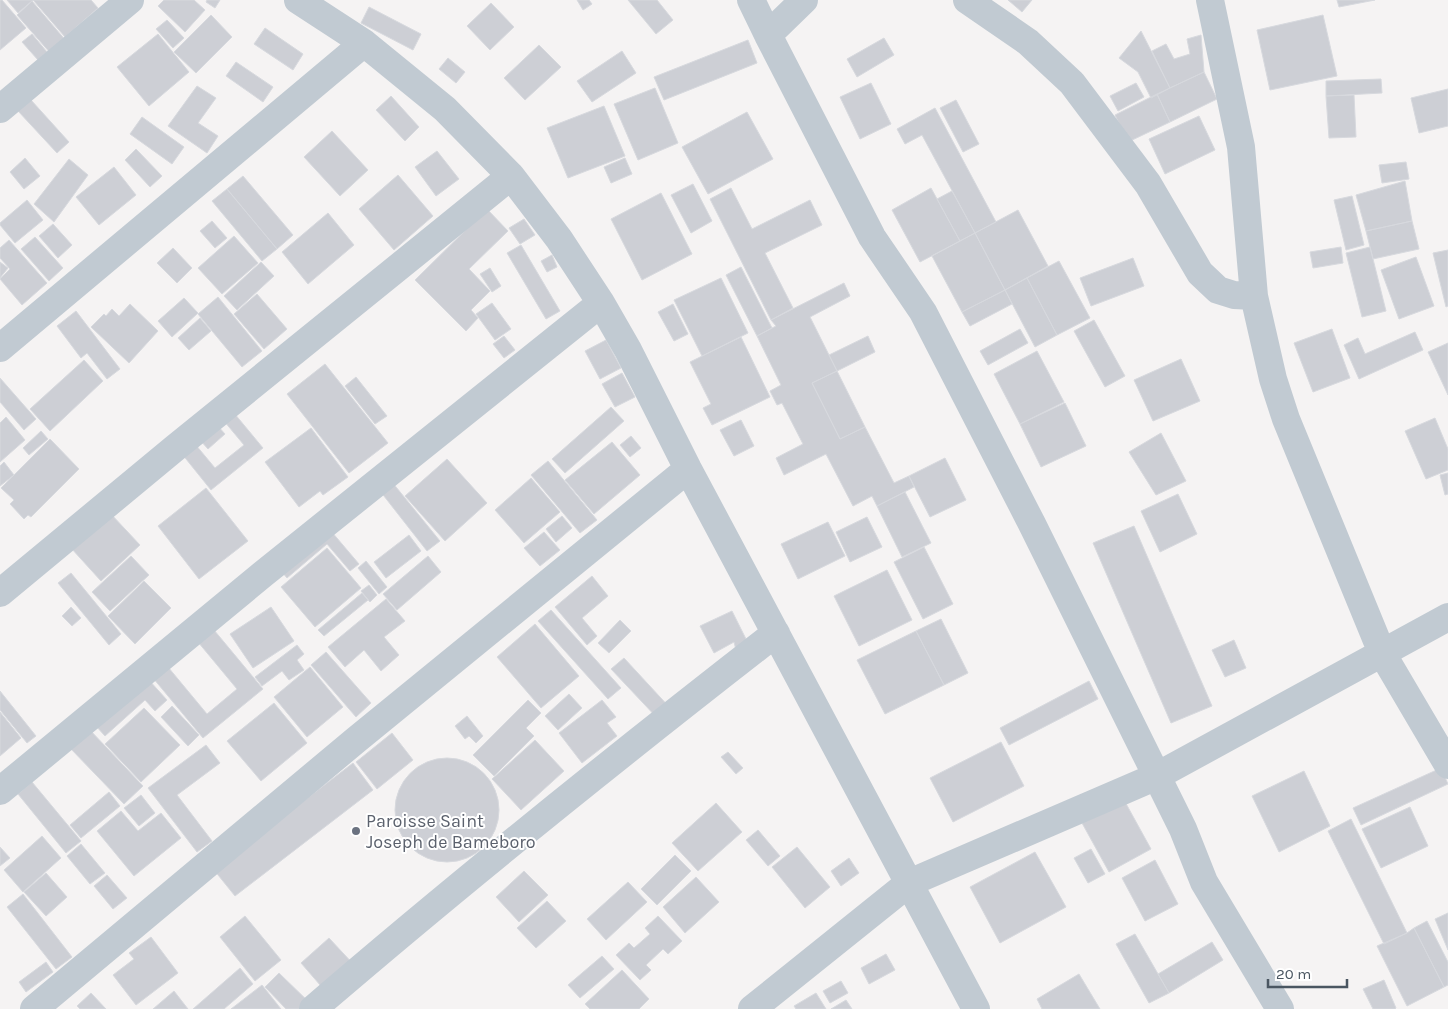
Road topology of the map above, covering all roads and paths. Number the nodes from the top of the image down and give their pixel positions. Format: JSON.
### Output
{"nodes":[{"id":1,"x":130,"y":0,"type":"edge"},
{"id":2,"x":298,"y":0,"type":"edge"},
{"id":3,"x":751,"y":0,"type":"edge"},
{"id":4,"x":804,"y":0,"type":"edge"},
{"id":5,"x":967,"y":0,"type":"edge"},
{"id":6,"x":1210,"y":0,"type":"edge"},
{"id":7,"x":768,"y":35,"type":"junction"},
{"id":8,"x":364,"y":43,"type":"junction"},
{"id":9,"x":0,"y":109,"type":"edge"},
{"id":10,"x":511,"y":176,"type":"junction"},
{"id":11,"x":1254,"y":296,"type":"junction"},
{"id":12,"x":602,"y":303,"type":"junction"},
{"id":13,"x":0,"y":348,"type":"edge"},
{"id":14,"x":688,"y":469,"type":"junction"},
{"id":15,"x":0,"y":593,"type":"edge"},
{"id":16,"x":1448,"y":618,"type":"edge"},
{"id":17,"x":776,"y":633,"type":"junction"},
{"id":18,"x":1382,"y":653,"type":"junction"},
{"id":19,"x":1448,"y":765,"type":"edge"},
{"id":20,"x":1156,"y":777,"type":"junction"},
{"id":21,"x":0,"y":791,"type":"edge"},
{"id":22,"x":909,"y":883,"type":"junction"},
{"id":23,"x":34,"y":1009,"type":"edge"},
{"id":24,"x":313,"y":1009,"type":"edge"},
{"id":25,"x":752,"y":1009,"type":"edge"},
{"id":26,"x":976,"y":1009,"type":"edge"},
{"id":27,"x":1280,"y":1009,"type":"edge"}],
"edges":[{"from":1,"to":9,"type":"street"},
{"from":2,"to":8,"type":"street"},
{"from":3,"to":7,"type":"street"},
{"from":4,"to":7,"type":"street"},
{"from":5,"to":11,"type":"street"},
{"from":6,"to":11,"type":"street"},
{"from":7,"to":20,"type":"street"},
{"from":8,"to":10,"type":"street"},
{"from":8,"to":13,"type":"street"},
{"from":10,"to":12,"type":"street"},
{"from":10,"to":15,"type":"street"},
{"from":11,"to":18,"type":"street"},
{"from":12,"to":14,"type":"street"},
{"from":12,"to":21,"type":"street"},
{"from":14,"to":17,"type":"street"},
{"from":14,"to":23,"type":"street"},
{"from":16,"to":18,"type":"street"},
{"from":17,"to":22,"type":"street"},
{"from":17,"to":24,"type":"street"},
{"from":18,"to":19,"type":"street"},
{"from":18,"to":20,"type":"street"},
{"from":20,"to":22,"type":"street"},
{"from":20,"to":27,"type":"street"},
{"from":22,"to":25,"type":"street"},
{"from":22,"to":26,"type":"street"}]}
